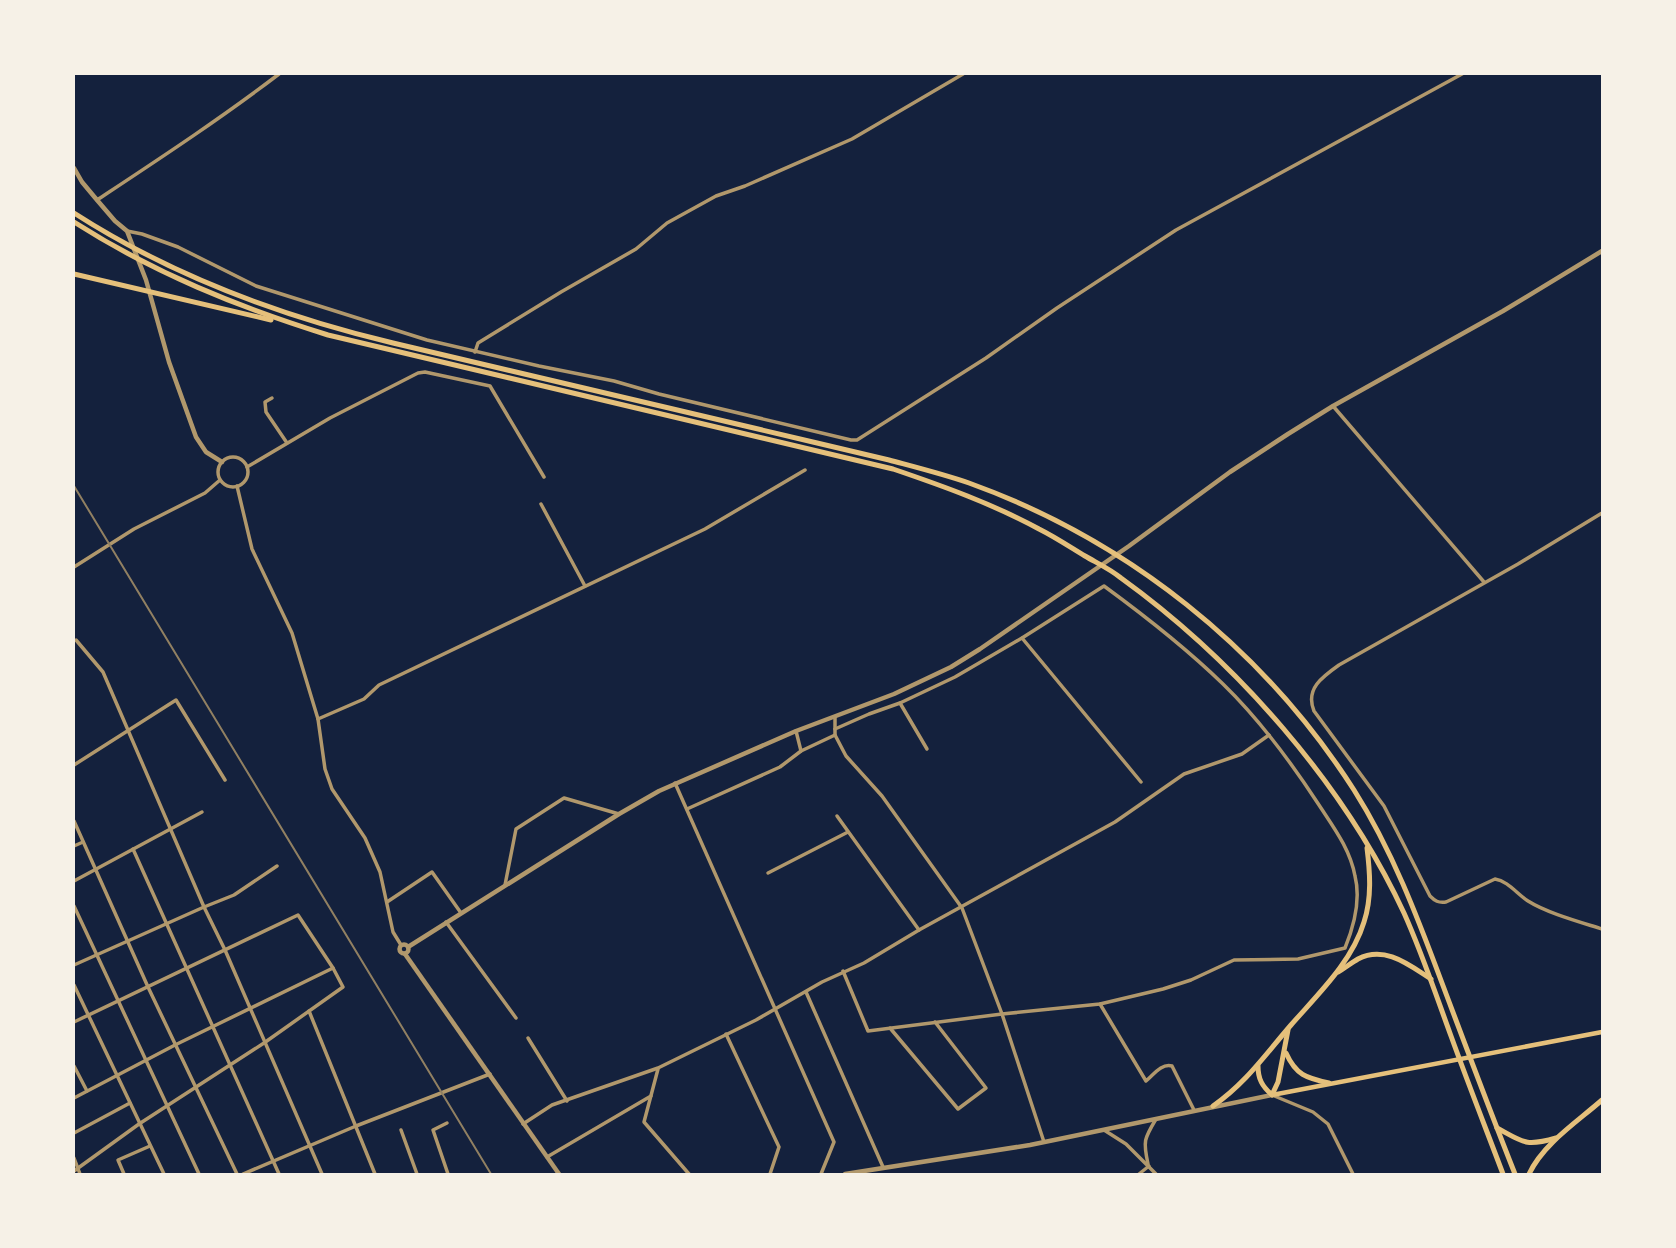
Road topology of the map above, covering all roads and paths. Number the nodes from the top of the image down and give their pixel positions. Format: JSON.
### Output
{"nodes":[{"id":1,"x":279,"y":74,"type":"edge"},
{"id":2,"x":963,"y":74,"type":"edge"},
{"id":3,"x":1462,"y":74,"type":"edge"},
{"id":4,"x":74,"y":168,"type":"edge"},
{"id":5,"x":96,"y":200,"type":"junction"},
{"id":6,"x":74,"y":213,"type":"edge"},
{"id":7,"x":74,"y":222,"type":"edge"},
{"id":8,"x":127,"y":231,"type":"junction"},
{"id":9,"x":1602,"y":251,"type":"edge"},
{"id":10,"x":74,"y":274,"type":"edge"},
{"id":11,"x":295,"y":325,"type":"junction"},
{"id":12,"x":475,"y":352,"type":"junction"},
{"id":13,"x":272,"y":398,"type":"dead end"},
{"id":14,"x":1333,"y":406,"type":"junction"},
{"id":15,"x":287,"y":443,"type":"junction"},
{"id":16,"x":222,"y":462,"type":"junction"},
{"id":17,"x":247,"y":467,"type":"junction"},
{"id":18,"x":805,"y":470,"type":"dead end"},
{"id":19,"x":544,"y":477,"type":"dead end"},
{"id":20,"x":220,"y":480,"type":"junction"},
{"id":21,"x":237,"y":486,"type":"junction"},
{"id":22,"x":541,"y":505,"type":"dead end"},
{"id":23,"x":1602,"y":513,"type":"edge"},
{"id":24,"x":74,"y":566,"type":"edge"},
{"id":25,"x":1484,"y":582,"type":"junction"},
{"id":26,"x":585,"y":586,"type":"junction"},
{"id":27,"x":1022,"y":638,"type":"junction"},
{"id":28,"x":76,"y":640,"type":"dead end"},
{"id":29,"x":900,"y":703,"type":"junction"},
{"id":30,"x":835,"y":715,"type":"junction"},
{"id":31,"x":318,"y":719,"type":"junction"},
{"id":32,"x":835,"y":729,"type":"junction"},
{"id":33,"x":128,"y":730,"type":"junction"},
{"id":34,"x":796,"y":731,"type":"junction"},
{"id":35,"x":1269,"y":734,"type":"junction"},
{"id":36,"x":835,"y":735,"type":"junction"},
{"id":37,"x":927,"y":749,"type":"dead end"},
{"id":38,"x":801,"y":751,"type":"junction"},
{"id":39,"x":74,"y":765,"type":"edge"},
{"id":40,"x":225,"y":780,"type":"dead end"},
{"id":41,"x":1141,"y":782,"type":"dead end"},
{"id":42,"x":676,"y":783,"type":"junction"},
{"id":43,"x":687,"y":809,"type":"junction"},
{"id":44,"x":202,"y":811,"type":"dead end"},
{"id":45,"x":619,"y":814,"type":"junction"},
{"id":46,"x":837,"y":816,"type":"dead end"},
{"id":47,"x":74,"y":821,"type":"edge"},
{"id":48,"x":170,"y":830,"type":"junction"},
{"id":49,"x":848,"y":832,"type":"junction"},
{"id":50,"x":83,"y":842,"type":"junction"},
{"id":51,"x":1366,"y":845,"type":"junction"},
{"id":52,"x":74,"y":846,"type":"edge"},
{"id":53,"x":133,"y":849,"type":"junction"},
{"id":54,"x":277,"y":866,"type":"dead end"},
{"id":55,"x":96,"y":870,"type":"junction"},
{"id":56,"x":768,"y":873,"type":"dead end"},
{"id":57,"x":74,"y":881,"type":"edge"},
{"id":58,"x":505,"y":885,"type":"junction"},
{"id":59,"x":387,"y":902,"type":"junction"},
{"id":60,"x":74,"y":906,"type":"edge"},
{"id":61,"x":204,"y":907,"type":"junction"},
{"id":62,"x":962,"y":908,"type":"junction"},
{"id":63,"x":461,"y":913,"type":"junction"},
{"id":64,"x":446,"y":922,"type":"junction"},
{"id":65,"x":166,"y":924,"type":"junction"},
{"id":66,"x":1602,"y":929,"type":"edge"},
{"id":67,"x":919,"y":930,"type":"junction"},
{"id":68,"x":127,"y":942,"type":"junction"},
{"id":69,"x":401,"y":946,"type":"junction"},
{"id":70,"x":408,"y":947,"type":"junction"},
{"id":71,"x":225,"y":950,"type":"junction"},
{"id":72,"x":405,"y":954,"type":"junction"},
{"id":73,"x":96,"y":956,"type":"junction"},
{"id":74,"x":74,"y":965,"type":"edge"},
{"id":75,"x":186,"y":968,"type":"junction"},
{"id":76,"x":333,"y":968,"type":"junction"},
{"id":77,"x":843,"y":971,"type":"junction"},
{"id":78,"x":1336,"y":974,"type":"junction"},
{"id":79,"x":1431,"y":979,"type":"junction"},
{"id":80,"x":74,"y":985,"type":"edge"},
{"id":81,"x":148,"y":987,"type":"junction"},
{"id":82,"x":806,"y":992,"type":"junction"},
{"id":83,"x":118,"y":1000,"type":"junction"},
{"id":84,"x":1100,"y":1004,"type":"junction"},
{"id":85,"x":250,"y":1008,"type":"junction"},
{"id":86,"x":775,"y":1009,"type":"junction"},
{"id":87,"x":309,"y":1011,"type":"junction"},
{"id":88,"x":1002,"y":1013,"type":"junction"},
{"id":89,"x":88,"y":1015,"type":"junction"},
{"id":90,"x":516,"y":1018,"type":"dead end"},
{"id":91,"x":74,"y":1022,"type":"edge"},
{"id":92,"x":935,"y":1022,"type":"junction"},
{"id":93,"x":212,"y":1027,"type":"junction"},
{"id":94,"x":1289,"y":1027,"type":"junction"},
{"id":95,"x":890,"y":1028,"type":"junction"},
{"id":96,"x":1602,"y":1032,"type":"edge"},
{"id":97,"x":726,"y":1034,"type":"junction"},
{"id":98,"x":528,"y":1038,"type":"dead end"},
{"id":99,"x":264,"y":1043,"type":"junction"},
{"id":100,"x":175,"y":1045,"type":"junction"},
{"id":101,"x":1285,"y":1051,"type":"junction"},
{"id":102,"x":146,"y":1060,"type":"junction"},
{"id":103,"x":74,"y":1066,"type":"edge"},
{"id":104,"x":230,"y":1066,"type":"junction"},
{"id":105,"x":1258,"y":1066,"type":"junction"},
{"id":106,"x":658,"y":1068,"type":"junction"},
{"id":107,"x":490,"y":1074,"type":"junction"},
{"id":108,"x":117,"y":1075,"type":"junction"},
{"id":109,"x":1329,"y":1083,"type":"junction"},
{"id":110,"x":195,"y":1088,"type":"junction"},
{"id":111,"x":87,"y":1091,"type":"junction"},
{"id":112,"x":1272,"y":1095,"type":"junction"},
{"id":113,"x":650,"y":1096,"type":"junction"},
{"id":114,"x":74,"y":1098,"type":"edge"},
{"id":115,"x":1602,"y":1100,"type":"edge"},
{"id":116,"x":566,"y":1101,"type":"junction"},
{"id":117,"x":130,"y":1103,"type":"junction"},
{"id":118,"x":167,"y":1105,"type":"junction"},
{"id":119,"x":1213,"y":1106,"type":"junction"},
{"id":120,"x":1194,"y":1110,"type":"junction"},
{"id":121,"x":1157,"y":1118,"type":"junction"},
{"id":122,"x":447,"y":1123,"type":"dead end"},
{"id":123,"x":139,"y":1124,"type":"junction"},
{"id":124,"x":523,"y":1124,"type":"junction"},
{"id":125,"x":356,"y":1126,"type":"junction"},
{"id":126,"x":1496,"y":1128,"type":"junction"},
{"id":127,"x":1103,"y":1129,"type":"junction"},
{"id":128,"x":401,"y":1130,"type":"dead end"},
{"id":129,"x":74,"y":1133,"type":"edge"},
{"id":130,"x":1559,"y":1137,"type":"junction"},
{"id":131,"x":1044,"y":1142,"type":"junction"},
{"id":132,"x":150,"y":1146,"type":"junction"},
{"id":133,"x":310,"y":1146,"type":"junction"},
{"id":134,"x":547,"y":1157,"type":"junction"},
{"id":135,"x":74,"y":1158,"type":"edge"},
{"id":136,"x":273,"y":1162,"type":"junction"},
{"id":137,"x":1149,"y":1166,"type":"junction"},
{"id":138,"x":883,"y":1167,"type":"junction"},
{"id":139,"x":76,"y":1170,"type":"edge"},
{"id":140,"x":80,"y":1174,"type":"edge"},
{"id":141,"x":124,"y":1174,"type":"edge"},
{"id":142,"x":164,"y":1174,"type":"edge"},
{"id":143,"x":200,"y":1174,"type":"edge"},
{"id":144,"x":237,"y":1174,"type":"edge"},
{"id":145,"x":243,"y":1174,"type":"edge"},
{"id":146,"x":279,"y":1174,"type":"edge"},
{"id":147,"x":322,"y":1174,"type":"edge"},
{"id":148,"x":375,"y":1174,"type":"edge"},
{"id":149,"x":417,"y":1174,"type":"edge"},
{"id":150,"x":448,"y":1174,"type":"edge"},
{"id":151,"x":559,"y":1174,"type":"edge"},
{"id":152,"x":689,"y":1174,"type":"edge"},
{"id":153,"x":770,"y":1174,"type":"edge"},
{"id":154,"x":821,"y":1174,"type":"edge"},
{"id":155,"x":845,"y":1174,"type":"edge"},
{"id":156,"x":1139,"y":1174,"type":"edge"},
{"id":157,"x":1156,"y":1174,"type":"edge"},
{"id":158,"x":1353,"y":1174,"type":"edge"},
{"id":159,"x":1503,"y":1174,"type":"edge"},
{"id":160,"x":1515,"y":1174,"type":"edge"},
{"id":161,"x":1529,"y":1174,"type":"edge"}],
"edges":[{"from":1,"to":5,"type":"street"},
{"from":2,"to":12,"type":"street"},
{"from":3,"to":12,"type":"street"},
{"from":4,"to":5,"type":"street"},
{"from":5,"to":8,"type":"street"},
{"from":6,"to":126,"type":"highway"},
{"from":7,"to":11,"type":"highway"},
{"from":8,"to":12,"type":"street"},
{"from":8,"to":16,"type":"street"},
{"from":9,"to":14,"type":"street"},
{"from":10,"to":11,"type":"highway"},
{"from":11,"to":51,"type":"highway"},
{"from":13,"to":15,"type":"street"},
{"from":14,"to":25,"type":"street"},
{"from":14,"to":30,"type":"street"},
{"from":15,"to":17,"type":"street"},
{"from":15,"to":19,"type":"street"},
{"from":16,"to":17,"type":"street"},
{"from":16,"to":20,"type":"street"},
{"from":17,"to":21,"type":"street"},
{"from":18,"to":26,"type":"street"},
{"from":20,"to":21,"type":"street"},
{"from":20,"to":24,"type":"street"},
{"from":21,"to":31,"type":"street"},
{"from":22,"to":26,"type":"street"},
{"from":23,"to":25,"type":"street"},
{"from":25,"to":66,"type":"street"},
{"from":26,"to":31,"type":"street"},
{"from":27,"to":29,"type":"street"},
{"from":27,"to":35,"type":"street"},
{"from":27,"to":41,"type":"street"},
{"from":28,"to":33,"type":"street"},
{"from":29,"to":32,"type":"street"},
{"from":29,"to":37,"type":"street"},
{"from":30,"to":32,"type":"street"},
{"from":30,"to":34,"type":"street"},
{"from":31,"to":59,"type":"street"},
{"from":32,"to":36,"type":"street"},
{"from":33,"to":39,"type":"street"},
{"from":33,"to":40,"type":"street"},
{"from":33,"to":48,"type":"street"},
{"from":34,"to":38,"type":"street"},
{"from":34,"to":42,"type":"street"},
{"from":35,"to":62,"type":"street"},
{"from":35,"to":84,"type":"street"},
{"from":36,"to":38,"type":"street"},
{"from":36,"to":62,"type":"street"},
{"from":38,"to":43,"type":"street"},
{"from":42,"to":43,"type":"street"},
{"from":42,"to":45,"type":"street"},
{"from":43,"to":86,"type":"street"},
{"from":44,"to":48,"type":"street"},
{"from":45,"to":58,"type":"street"},
{"from":45,"to":58,"type":"street"},
{"from":46,"to":49,"type":"street"},
{"from":47,"to":50,"type":"street"},
{"from":48,"to":53,"type":"street"},
{"from":48,"to":61,"type":"street"},
{"from":49,"to":56,"type":"street"},
{"from":49,"to":67,"type":"street"},
{"from":50,"to":52,"type":"street"},
{"from":50,"to":55,"type":"street"},
{"from":51,"to":78,"type":"highway"},
{"from":51,"to":79,"type":"highway"},
{"from":53,"to":55,"type":"street"},
{"from":53,"to":65,"type":"street"},
{"from":54,"to":61,"type":"street"},
{"from":55,"to":57,"type":"street"},
{"from":55,"to":68,"type":"street"},
{"from":58,"to":63,"type":"street"},
{"from":59,"to":63,"type":"street"},
{"from":59,"to":69,"type":"street"},
{"from":60,"to":73,"type":"street"},
{"from":61,"to":65,"type":"street"},
{"from":61,"to":71,"type":"street"},
{"from":62,"to":67,"type":"street"},
{"from":62,"to":88,"type":"street"},
{"from":63,"to":64,"type":"street"},
{"from":64,"to":70,"type":"street"},
{"from":64,"to":90,"type":"street"},
{"from":65,"to":68,"type":"street"},
{"from":65,"to":75,"type":"street"},
{"from":67,"to":77,"type":"street"},
{"from":68,"to":73,"type":"street"},
{"from":68,"to":81,"type":"street"},
{"from":69,"to":70,"type":"street"},
{"from":69,"to":72,"type":"street"},
{"from":70,"to":72,"type":"street"},
{"from":71,"to":75,"type":"street"},
{"from":71,"to":76,"type":"street"},
{"from":71,"to":85,"type":"street"},
{"from":72,"to":107,"type":"street"},
{"from":73,"to":74,"type":"street"},
{"from":73,"to":83,"type":"street"},
{"from":75,"to":81,"type":"street"},
{"from":75,"to":93,"type":"street"},
{"from":76,"to":85,"type":"street"},
{"from":76,"to":87,"type":"street"},
{"from":77,"to":82,"type":"street"},
{"from":77,"to":95,"type":"street"},
{"from":78,"to":79,"type":"highway"},
{"from":78,"to":94,"type":"highway"},
{"from":79,"to":159,"type":"highway"},
{"from":80,"to":89,"type":"street"},
{"from":81,"to":83,"type":"street"},
{"from":81,"to":100,"type":"street"},
{"from":82,"to":86,"type":"street"},
{"from":82,"to":138,"type":"street"},
{"from":83,"to":89,"type":"street"},
{"from":83,"to":102,"type":"street"},
{"from":84,"to":88,"type":"street"},
{"from":84,"to":120,"type":"street"},
{"from":85,"to":93,"type":"street"},
{"from":85,"to":99,"type":"street"},
{"from":86,"to":97,"type":"street"},
{"from":86,"to":154,"type":"street"},
{"from":87,"to":99,"type":"street"},
{"from":87,"to":125,"type":"street"},
{"from":88,"to":92,"type":"street"},
{"from":88,"to":131,"type":"street"},
{"from":89,"to":91,"type":"street"},
{"from":89,"to":108,"type":"street"},
{"from":92,"to":95,"type":"street"},
{"from":92,"to":95,"type":"street"},
{"from":93,"to":100,"type":"street"},
{"from":93,"to":104,"type":"street"},
{"from":94,"to":101,"type":"highway"},
{"from":94,"to":105,"type":"highway"},
{"from":96,"to":109,"type":"main road"},
{"from":97,"to":106,"type":"street"},
{"from":97,"to":153,"type":"street"},
{"from":98,"to":116,"type":"street"},
{"from":99,"to":104,"type":"street"},
{"from":99,"to":133,"type":"street"},
{"from":100,"to":102,"type":"street"},
{"from":100,"to":110,"type":"street"},
{"from":101,"to":109,"type":"highway"},
{"from":101,"to":112,"type":"highway"},
{"from":102,"to":108,"type":"street"},
{"from":102,"to":118,"type":"street"},
{"from":103,"to":111,"type":"street"},
{"from":104,"to":110,"type":"street"},
{"from":104,"to":136,"type":"street"},
{"from":105,"to":112,"type":"highway"},
{"from":105,"to":119,"type":"highway"},
{"from":106,"to":113,"type":"street"},
{"from":106,"to":116,"type":"street"},
{"from":107,"to":124,"type":"street"},
{"from":107,"to":125,"type":"street"},
{"from":108,"to":111,"type":"street"},
{"from":108,"to":117,"type":"street"},
{"from":109,"to":112,"type":"main road"},
{"from":110,"to":118,"type":"street"},
{"from":110,"to":144,"type":"street"},
{"from":111,"to":114,"type":"street"},
{"from":112,"to":119,"type":"street"},
{"from":112,"to":158,"type":"street"},
{"from":113,"to":134,"type":"street"},
{"from":113,"to":152,"type":"street"},
{"from":115,"to":130,"type":"highway"},
{"from":116,"to":124,"type":"street"},
{"from":117,"to":123,"type":"street"},
{"from":117,"to":129,"type":"street"},
{"from":118,"to":123,"type":"street"},
{"from":118,"to":143,"type":"street"},
{"from":119,"to":120,"type":"street"},
{"from":120,"to":121,"type":"street"},
{"from":121,"to":127,"type":"street"},
{"from":121,"to":137,"type":"street"},
{"from":122,"to":150,"type":"street"},
{"from":123,"to":132,"type":"street"},
{"from":123,"to":139,"type":"street"},
{"from":124,"to":134,"type":"street"},
{"from":125,"to":133,"type":"street"},
{"from":125,"to":148,"type":"street"},
{"from":126,"to":130,"type":"highway"},
{"from":126,"to":160,"type":"highway"},
{"from":127,"to":131,"type":"street"},
{"from":127,"to":137,"type":"street"},
{"from":128,"to":149,"type":"street"},
{"from":130,"to":161,"type":"highway"},
{"from":131,"to":138,"type":"street"},
{"from":132,"to":141,"type":"street"},
{"from":132,"to":142,"type":"street"},
{"from":133,"to":136,"type":"street"},
{"from":133,"to":147,"type":"street"},
{"from":134,"to":151,"type":"street"},
{"from":135,"to":139,"type":"street"},
{"from":136,"to":145,"type":"street"},
{"from":136,"to":146,"type":"street"},
{"from":137,"to":156,"type":"street"},
{"from":137,"to":157,"type":"street"},
{"from":138,"to":155,"type":"street"},
{"from":139,"to":140,"type":"street"}]}
